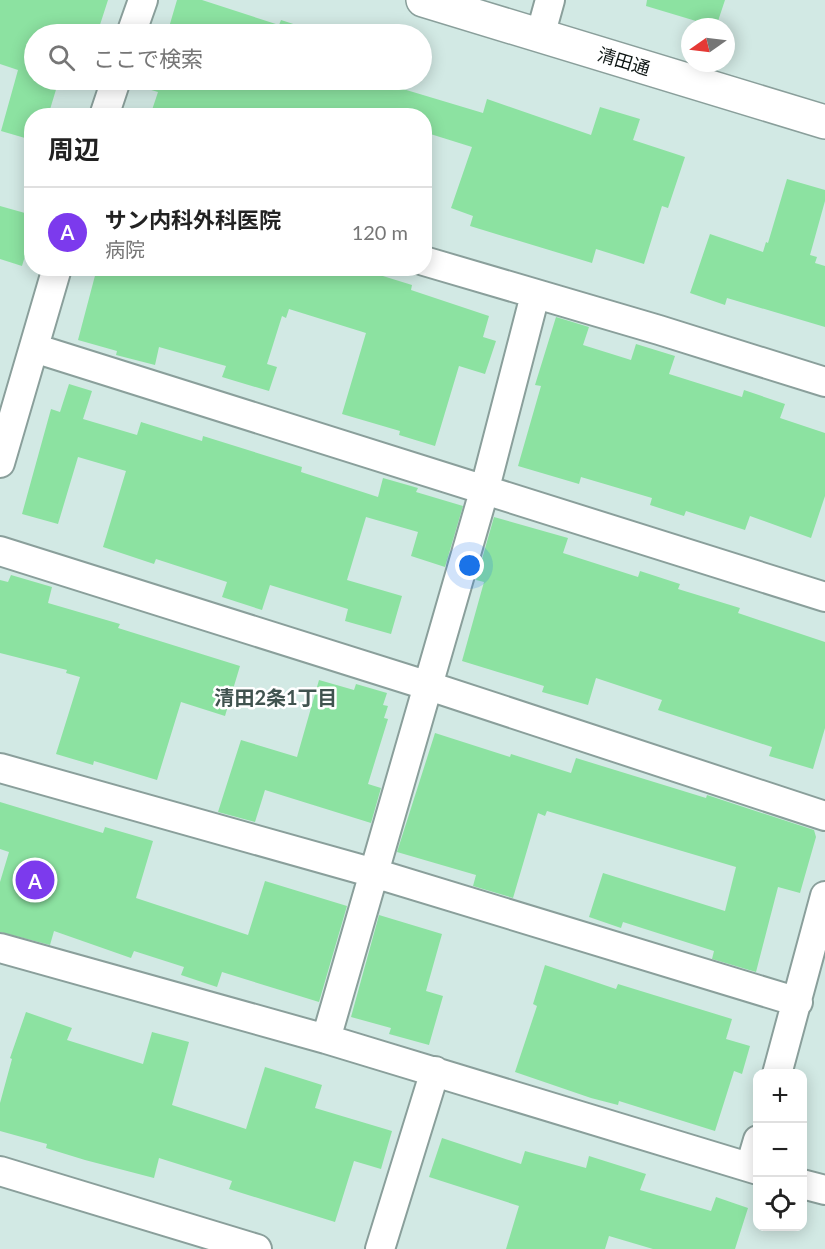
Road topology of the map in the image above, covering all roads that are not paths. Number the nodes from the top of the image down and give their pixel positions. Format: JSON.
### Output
{"nodes":[{"id":1,"x":143,"y":0,"type":"edge"},
{"id":2,"x":423,"y":0,"type":"edge"},
{"id":3,"x":550,"y":0,"type":"edge"},
{"id":4,"x":135,"y":24,"type":"edge"},
{"id":5,"x":540,"y":36,"type":"junction"},
{"id":6,"x":113,"y":90,"type":"edge"},
{"id":7,"x":107,"y":108,"type":"edge"},
{"id":8,"x":825,"y":122,"type":"edge"},
{"id":9,"x":432,"y":263,"type":"edge"},
{"id":10,"x":55,"y":276,"type":"edge"},
{"id":11,"x":535,"y":295,"type":"junction"},
{"id":12,"x":34,"y":348,"type":"junction"},
{"id":13,"x":825,"y":382,"type":"edge"},
{"id":14,"x":0,"y":463,"type":"edge"},
{"id":15,"x":485,"y":488,"type":"junction"},
{"id":16,"x":0,"y":551,"type":"edge"},
{"id":17,"x":825,"y":597,"type":"edge"},
{"id":18,"x":429,"y":686,"type":"junction"},
{"id":19,"x":0,"y":768,"type":"edge"},
{"id":20,"x":825,"y":816,"type":"edge"},
{"id":21,"x":374,"y":873,"type":"junction"},
{"id":22,"x":825,"y":896,"type":"edge"},
{"id":23,"x":0,"y":948,"type":"edge"},
{"id":24,"x":798,"y":1002,"type":"junction"},
{"id":25,"x":326,"y":1039,"type":"junction"},
{"id":26,"x":778,"y":1069,"type":"edge"},
{"id":27,"x":435,"y":1071,"type":"junction"},
{"id":28,"x":753,"y":1169,"type":"edge"},
{"id":29,"x":0,"y":1171,"type":"edge"},
{"id":30,"x":807,"y":1185,"type":"edge"},
{"id":31,"x":825,"y":1190,"type":"edge"},
{"id":32,"x":256,"y":1249,"type":"edge"},
{"id":33,"x":380,"y":1249,"type":"edge"}],
"edges":[{"from":1,"to":4,"type":"street"},
{"from":2,"to":5,"type":"street","name":"清田通"},
{"from":3,"to":5,"type":"street"},
{"from":5,"to":8,"type":"street","name":"清田通"},
{"from":6,"to":7,"type":"street"},
{"from":9,"to":11,"type":"street"},
{"from":10,"to":12,"type":"street"},
{"from":11,"to":13,"type":"street"},
{"from":11,"to":15,"type":"street"},
{"from":12,"to":14,"type":"street"},
{"from":12,"to":15,"type":"street"},
{"from":15,"to":17,"type":"street"},
{"from":15,"to":18,"type":"street"},
{"from":16,"to":18,"type":"street"},
{"from":18,"to":20,"type":"street"},
{"from":18,"to":21,"type":"street"},
{"from":19,"to":21,"type":"street"},
{"from":21,"to":24,"type":"street"},
{"from":21,"to":25,"type":"street"},
{"from":22,"to":24,"type":"street"},
{"from":23,"to":25,"type":"street"},
{"from":24,"to":26,"type":"street"},
{"from":25,"to":27,"type":"street"},
{"from":27,"to":28,"type":"street"},
{"from":27,"to":33,"type":"street"},
{"from":29,"to":32,"type":"street"},
{"from":30,"to":31,"type":"street"}]}
